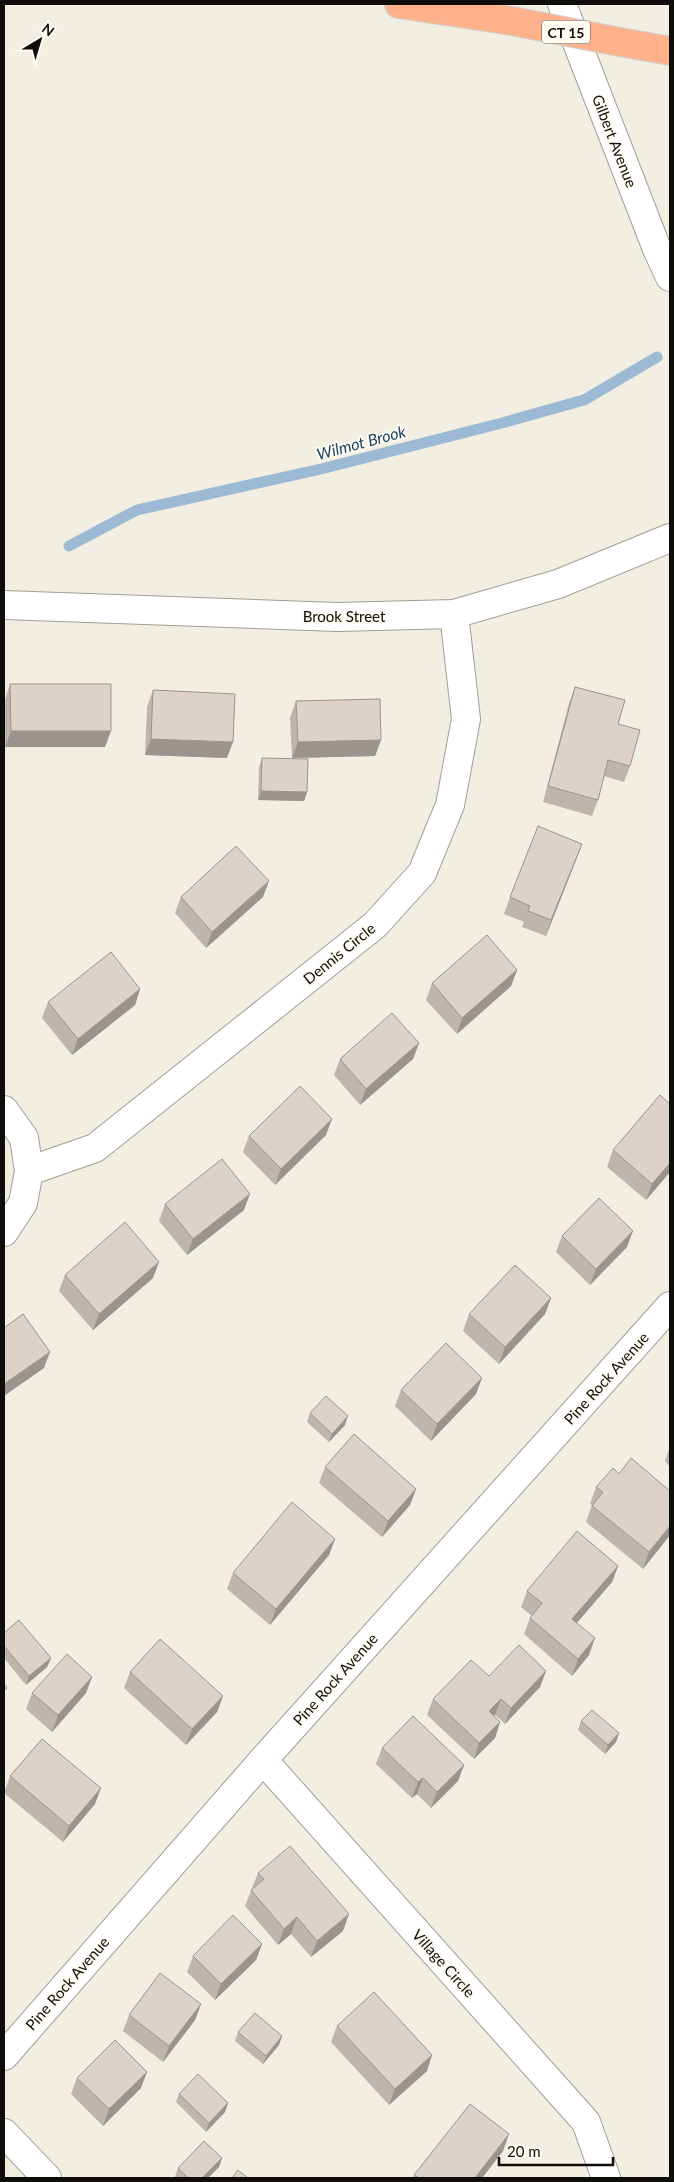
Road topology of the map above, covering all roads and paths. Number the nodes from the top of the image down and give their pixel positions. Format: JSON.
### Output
{"nodes":[{"id":1,"x":399,"y":4,"type":"edge"},
{"id":2,"x":562,"y":4,"type":"edge"},
{"id":3,"x":670,"y":51,"type":"edge"},
{"id":4,"x":670,"y":277,"type":"edge"},
{"id":5,"x":670,"y":538,"type":"edge"},
{"id":6,"x":4,"y":605,"type":"edge"},
{"id":7,"x":454,"y":614,"type":"junction"},
{"id":8,"x":4,"y":1110,"type":"edge"},
{"id":9,"x":30,"y":1171,"type":"junction"},
{"id":10,"x":4,"y":1232,"type":"edge"},
{"id":11,"x":670,"y":1306,"type":"edge"},
{"id":12,"x":263,"y":1760,"type":"junction"},
{"id":13,"x":4,"y":2056,"type":"edge"},
{"id":14,"x":4,"y":2132,"type":"edge"},
{"id":15,"x":47,"y":2178,"type":"edge"},
{"id":16,"x":606,"y":2178,"type":"edge"}],
"edges":[{"from":1,"to":3,"type":"highway","number":"CT 15","bridge":true},
{"from":2,"to":4,"type":"street","name":"Gilbert Avenue"},
{"from":5,"to":7,"type":"street","name":"Brook Street"},
{"from":6,"to":7,"type":"street","name":"Brook Street"},
{"from":7,"to":9,"type":"street","name":"Dennis Circle"},
{"from":8,"to":9,"type":"street"},
{"from":9,"to":10,"type":"street"},
{"from":11,"to":12,"type":"street","name":"Pine Rock Avenue"},
{"from":12,"to":13,"type":"street","name":"Pine Rock Avenue"},
{"from":12,"to":16,"type":"street","name":"Village Circle"},
{"from":14,"to":15,"type":"street"}]}
